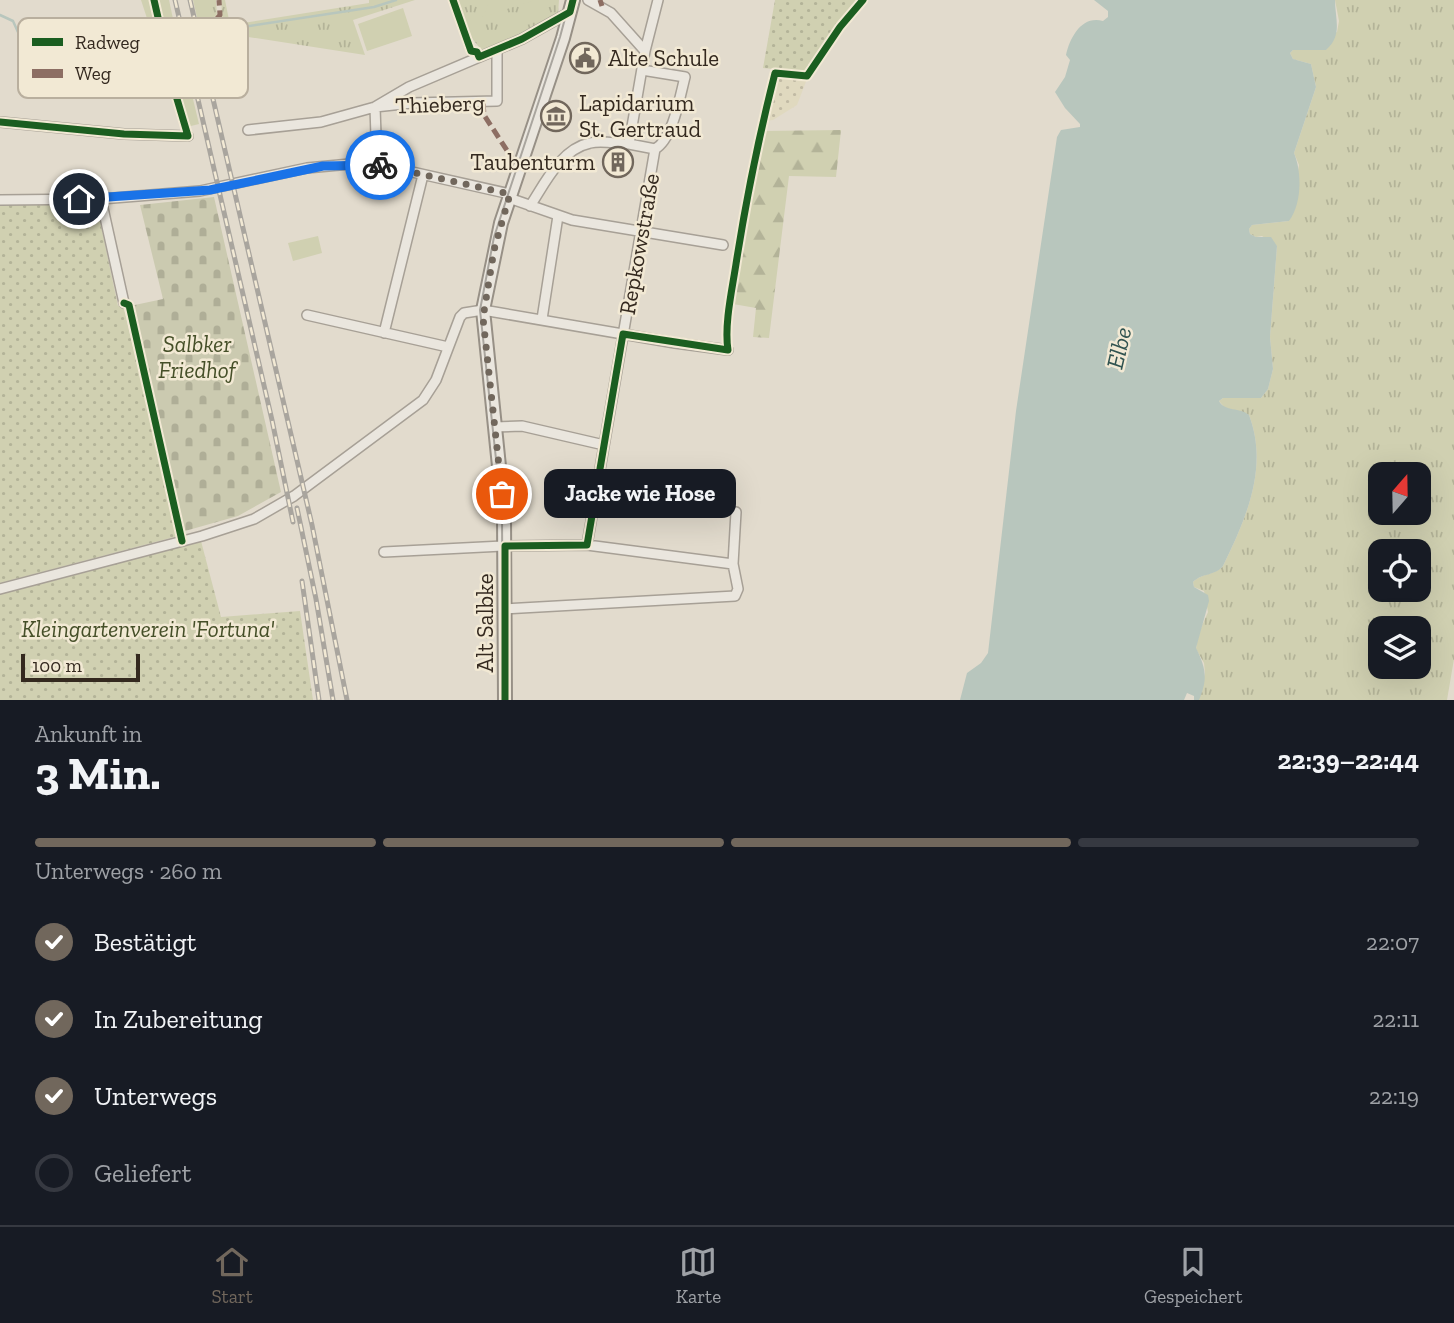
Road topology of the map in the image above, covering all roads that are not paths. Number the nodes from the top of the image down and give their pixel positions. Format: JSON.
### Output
{"nodes":[{"id":1,"x":588,"y":0,"type":"edge"},
{"id":2,"x":659,"y":0,"type":"edge"},
{"id":3,"x":606,"y":3,"type":"edge"},
{"id":4,"x":572,"y":6,"type":"edge"},
{"id":5,"x":497,"y":51,"type":"junction"},
{"id":6,"x":645,"y":51,"type":"junction"},
{"id":7,"x":642,"y":70,"type":"junction"},
{"id":8,"x":375,"y":107,"type":"junction"},
{"id":9,"x":0,"y":122,"type":"edge"},
{"id":10,"x":248,"y":130,"type":"dead end"},
{"id":11,"x":188,"y":136,"type":"dead end"},
{"id":12,"x":629,"y":144,"type":"junction"},
{"id":13,"x":655,"y":149,"type":"junction"},
{"id":14,"x":377,"y":165,"type":"junction"},
{"id":15,"x":423,"y":174,"type":"junction"},
{"id":16,"x":510,"y":196,"type":"junction"},
{"id":17,"x":101,"y":199,"type":"junction"},
{"id":18,"x":0,"y":200,"type":"edge"},
{"id":19,"x":530,"y":205,"type":"junction"},
{"id":20,"x":558,"y":216,"type":"junction"},
{"id":21,"x":641,"y":232,"type":"junction"},
{"id":22,"x":723,"y":245,"type":"dead end"},
{"id":23,"x":124,"y":303,"type":"dead end"},
{"id":24,"x":484,"y":310,"type":"junction"},
{"id":25,"x":307,"y":316,"type":"dead end"},
{"id":26,"x":542,"y":319,"type":"junction"},
{"id":27,"x":384,"y":333,"type":"junction"},
{"id":28,"x":623,"y":334,"type":"junction"},
{"id":29,"x":448,"y":347,"type":"junction"},
{"id":30,"x":727,"y":350,"type":"dead end"},
{"id":31,"x":495,"y":427,"type":"junction"},
{"id":32,"x":604,"y":445,"type":"junction"},
{"id":33,"x":736,"y":512,"type":"dead end"},
{"id":34,"x":587,"y":545,"type":"junction"},
{"id":35,"x":505,"y":546,"type":"junction"},
{"id":36,"x":384,"y":552,"type":"dead end"},
{"id":37,"x":733,"y":564,"type":"junction"},
{"id":38,"x":0,"y":589,"type":"edge"},
{"id":39,"x":505,"y":609,"type":"junction"},
{"id":40,"x":505,"y":700,"type":"edge"}],
"edges":[{"from":1,"to":3,"type":"street"},
{"from":2,"to":6,"type":"street"},
{"from":3,"to":6,"type":"street"},
{"from":4,"to":5,"type":"street"},
{"from":4,"to":16,"type":"main road","name":"Alt Salbke"},
{"from":5,"to":8,"type":"street"},
{"from":5,"to":8,"type":"street","name":"Thieberg"},
{"from":6,"to":7,"type":"street"},
{"from":7,"to":12,"type":"street"},
{"from":7,"to":13,"type":"street","name":"Repkowstraße"},
{"from":8,"to":10,"type":"street"},
{"from":8,"to":14,"type":"street"},
{"from":9,"to":11,"type":"street"},
{"from":12,"to":13,"type":"street"},
{"from":12,"to":19,"type":"street"},
{"from":13,"to":21,"type":"street","name":"Repkowstraße"},
{"from":14,"to":15,"type":"street"},
{"from":14,"to":17,"type":"street"},
{"from":15,"to":16,"type":"street"},
{"from":15,"to":27,"type":"street"},
{"from":16,"to":19,"type":"street"},
{"from":16,"to":24,"type":"main road","name":"Alt Salbke"},
{"from":17,"to":18,"type":"street"},
{"from":17,"to":23,"type":"street"},
{"from":19,"to":20,"type":"street"},
{"from":20,"to":21,"type":"street"},
{"from":20,"to":26,"type":"street"},
{"from":21,"to":22,"type":"street"},
{"from":21,"to":28,"type":"street","name":"Repkowstraße"},
{"from":24,"to":26,"type":"street"},
{"from":24,"to":29,"type":"street"},
{"from":24,"to":31,"type":"main road","name":"Alt Salbke"},
{"from":25,"to":27,"type":"street"},
{"from":26,"to":28,"type":"street"},
{"from":27,"to":29,"type":"street"},
{"from":28,"to":30,"type":"street"},
{"from":28,"to":32,"type":"street","name":"Repkowstraße"},
{"from":29,"to":38,"type":"street"},
{"from":31,"to":32,"type":"street"},
{"from":31,"to":35,"type":"main road","name":"Alt Salbke"},
{"from":32,"to":34,"type":"street","name":"Repkowstraße"},
{"from":33,"to":37,"type":"street"},
{"from":34,"to":35,"type":"street"},
{"from":34,"to":37,"type":"street"},
{"from":35,"to":36,"type":"street"},
{"from":35,"to":39,"type":"main road","name":"Alt Salbke"},
{"from":37,"to":39,"type":"street"},
{"from":39,"to":40,"type":"main road","name":"Alt Salbke"}]}
